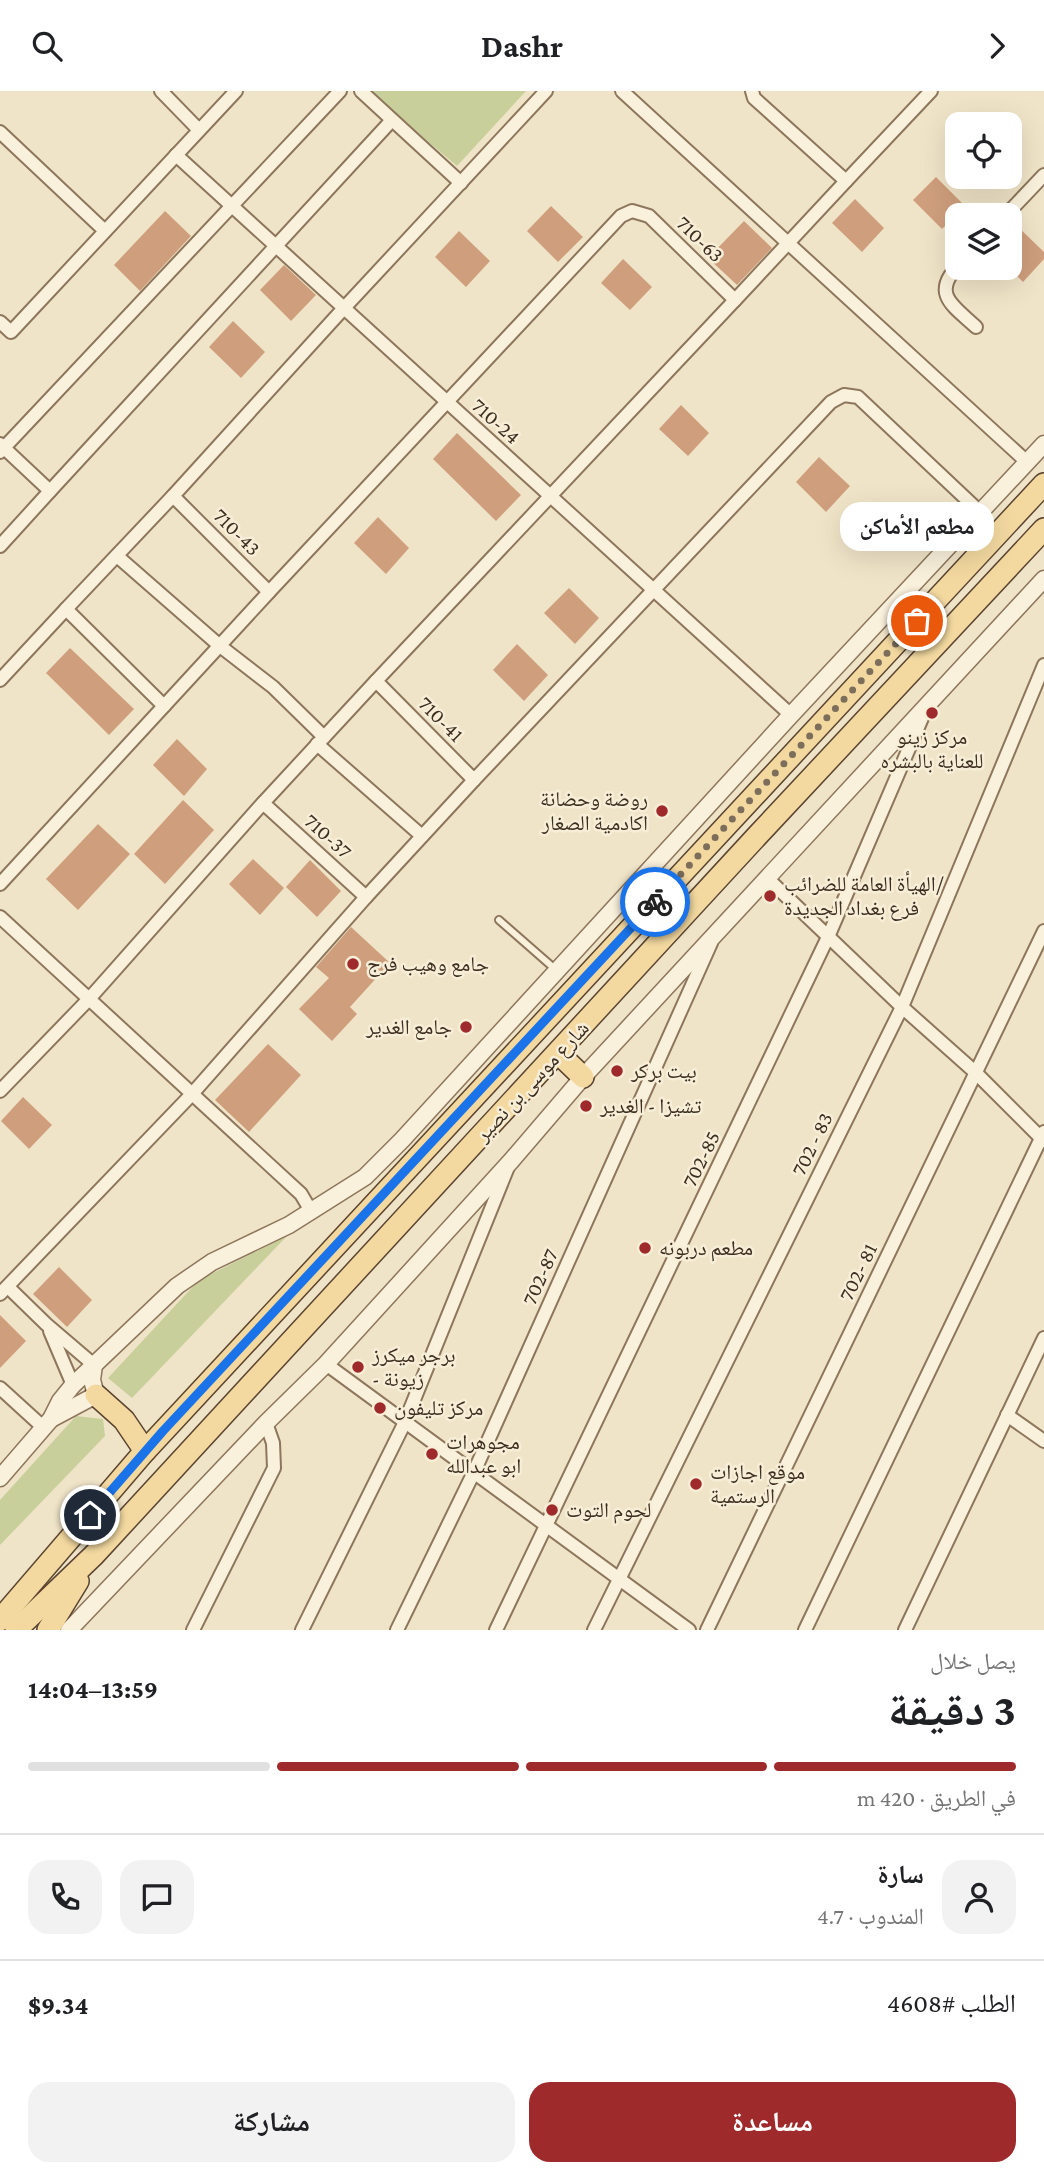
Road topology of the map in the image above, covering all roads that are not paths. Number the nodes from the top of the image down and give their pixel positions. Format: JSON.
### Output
{"nodes":[{"id":1,"x":161,"y":91,"type":"edge"},
{"id":2,"x":236,"y":91,"type":"edge"},
{"id":3,"x":341,"y":91,"type":"edge"},
{"id":4,"x":361,"y":91,"type":"edge"},
{"id":5,"x":546,"y":91,"type":"edge"},
{"id":6,"x":622,"y":91,"type":"edge"},
{"id":7,"x":752,"y":91,"type":"edge"},
{"id":8,"x":931,"y":91,"type":"edge"},
{"id":9,"x":392,"y":120,"type":"junction"},
{"id":10,"x":199,"y":130,"type":"junction"},
{"id":11,"x":0,"y":132,"type":"edge"},
{"id":12,"x":176,"y":155,"type":"junction"},
{"id":13,"x":1044,"y":175,"type":"edge"},
{"id":14,"x":846,"y":181,"type":"junction"},
{"id":15,"x":461,"y":183,"type":"junction"},
{"id":16,"x":1017,"y":203,"type":"edge"},
{"id":17,"x":232,"y":207,"type":"junction"},
{"id":18,"x":105,"y":231,"type":"junction"},
{"id":19,"x":788,"y":243,"type":"junction"},
{"id":20,"x":275,"y":245,"type":"junction"},
{"id":21,"x":948,"y":280,"type":"edge"},
{"id":22,"x":735,"y":300,"type":"junction"},
{"id":23,"x":344,"y":308,"type":"junction"},
{"id":24,"x":0,"y":321,"type":"edge"},
{"id":25,"x":976,"y":327,"type":"dead end"},
{"id":26,"x":448,"y":403,"type":"junction"},
{"id":27,"x":1044,"y":444,"type":"edge"},
{"id":28,"x":1,"y":448,"type":"edge"},
{"id":29,"x":1027,"y":461,"type":"junction"},
{"id":30,"x":1044,"y":484,"type":"edge"},
{"id":31,"x":50,"y":491,"type":"junction"},
{"id":32,"x":550,"y":495,"type":"junction"},
{"id":33,"x":173,"y":496,"type":"junction"},
{"id":34,"x":979,"y":511,"type":"junction"},
{"id":35,"x":1044,"y":529,"type":"edge"},
{"id":36,"x":0,"y":546,"type":"edge"},
{"id":37,"x":117,"y":556,"type":"junction"},
{"id":38,"x":1044,"y":579,"type":"edge"},
{"id":39,"x":655,"y":591,"type":"junction"},
{"id":40,"x":269,"y":592,"type":"junction"},
{"id":41,"x":66,"y":609,"type":"junction"},
{"id":42,"x":220,"y":646,"type":"junction"},
{"id":43,"x":1044,"y":665,"type":"edge"},
{"id":44,"x":0,"y":680,"type":"edge"},
{"id":45,"x":376,"y":681,"type":"junction"},
{"id":46,"x":930,"y":700,"type":"junction"},
{"id":47,"x":164,"y":706,"type":"junction"},
{"id":48,"x":791,"y":715,"type":"junction"},
{"id":49,"x":321,"y":741,"type":"junction"},
{"id":50,"x":474,"y":780,"type":"junction"},
{"id":51,"x":263,"y":803,"type":"junction"},
{"id":52,"x":422,"y":836,"type":"junction"},
{"id":53,"x":767,"y":878,"type":"junction"},
{"id":54,"x":0,"y":884,"type":"edge"},
{"id":55,"x":366,"y":897,"type":"junction"},
{"id":56,"x":0,"y":917,"type":"edge"},
{"id":57,"x":499,"y":920,"type":"dead end"},
{"id":58,"x":1044,"y":931,"type":"edge"},
{"id":59,"x":713,"y":937,"type":"junction"},
{"id":60,"x":828,"y":937,"type":"junction"},
{"id":61,"x":556,"y":971,"type":"junction"},
{"id":62,"x":89,"y":999,"type":"junction"},
{"id":63,"x":902,"y":1007,"type":"junction"},
{"id":64,"x":558,"y":1053,"type":"junction"},
{"id":65,"x":975,"y":1072,"type":"junction"},
{"id":66,"x":583,"y":1077,"type":"junction"},
{"id":67,"x":0,"y":1091,"type":"edge"},
{"id":68,"x":192,"y":1094,"type":"junction"},
{"id":69,"x":1043,"y":1137,"type":"edge"},
{"id":70,"x":511,"y":1161,"type":"junction"},
{"id":71,"x":311,"y":1211,"type":"junction"},
{"id":72,"x":4,"y":1290,"type":"edge"},
{"id":73,"x":46,"y":1324,"type":"junction"},
{"id":74,"x":1044,"y":1338,"type":"edge"},
{"id":75,"x":326,"y":1364,"type":"junction"},
{"id":76,"x":94,"y":1365,"type":"junction"},
{"id":77,"x":72,"y":1385,"type":"junction"},
{"id":78,"x":0,"y":1388,"type":"edge"},
{"id":79,"x":96,"y":1395,"type":"junction"},
{"id":80,"x":1007,"y":1415,"type":"junction"},
{"id":81,"x":405,"y":1422,"type":"junction"},
{"id":82,"x":266,"y":1423,"type":"junction"},
{"id":83,"x":48,"y":1424,"type":"junction"},
{"id":84,"x":1044,"y":1441,"type":"edge"},
{"id":85,"x":145,"y":1451,"type":"junction"},
{"id":86,"x":3,"y":1468,"type":"edge"},
{"id":87,"x":474,"y":1472,"type":"junction"},
{"id":88,"x":547,"y":1526,"type":"junction"},
{"id":89,"x":94,"y":1555,"type":"junction"},
{"id":90,"x":618,"y":1578,"type":"junction"},
{"id":91,"x":0,"y":1621,"type":"edge"},
{"id":92,"x":16,"y":1630,"type":"edge"},
{"id":93,"x":48,"y":1630,"type":"edge"},
{"id":94,"x":69,"y":1630,"type":"edge"},
{"id":95,"x":193,"y":1630,"type":"edge"},
{"id":96,"x":302,"y":1630,"type":"edge"},
{"id":97,"x":397,"y":1630,"type":"edge"},
{"id":98,"x":496,"y":1630,"type":"edge"},
{"id":99,"x":594,"y":1630,"type":"edge"},
{"id":100,"x":689,"y":1630,"type":"edge"},
{"id":101,"x":707,"y":1630,"type":"edge"},
{"id":102,"x":805,"y":1630,"type":"edge"},
{"id":103,"x":905,"y":1630,"type":"edge"}],
"edges":[{"from":1,"to":10,"type":"street"},
{"from":2,"to":10,"type":"street"},
{"from":3,"to":17,"type":"street"},
{"from":4,"to":9,"type":"street"},
{"from":5,"to":15,"type":"street"},
{"from":6,"to":19,"type":"street"},
{"from":7,"to":14,"type":"street"},
{"from":8,"to":14,"type":"street"},
{"from":9,"to":15,"type":"street"},
{"from":9,"to":20,"type":"street"},
{"from":10,"to":12,"type":"street"},
{"from":11,"to":18,"type":"street"},
{"from":12,"to":17,"type":"street","name":"710-24"},
{"from":12,"to":18,"type":"street"},
{"from":13,"to":16,"type":"street"},
{"from":14,"to":19,"type":"street"},
{"from":15,"to":23,"type":"street"},
{"from":17,"to":20,"type":"street","name":"710-24"},
{"from":17,"to":28,"type":"street"},
{"from":18,"to":24,"type":"street"},
{"from":19,"to":22,"type":"street"},
{"from":19,"to":29,"type":"street"},
{"from":20,"to":23,"type":"street","name":"710-24"},
{"from":20,"to":31,"type":"street"},
{"from":21,"to":25,"type":"street"},
{"from":22,"to":26,"type":"street","name":"710-63"},
{"from":22,"to":32,"type":"street"},
{"from":23,"to":26,"type":"street","name":"710-24"},
{"from":23,"to":33,"type":"street"},
{"from":26,"to":32,"type":"street","name":"710-24"},
{"from":26,"to":40,"type":"street"},
{"from":27,"to":29,"type":"street"},
{"from":28,"to":31,"type":"street"},
{"from":29,"to":34,"type":"street"},
{"from":30,"to":85,"type":"main road","name":"شارع موسى بن نصير"},
{"from":31,"to":36,"type":"street"},
{"from":32,"to":39,"type":"street","name":"710-24"},
{"from":32,"to":45,"type":"street"},
{"from":33,"to":37,"type":"street"},
{"from":33,"to":40,"type":"street","name":"710-43"},
{"from":34,"to":39,"type":"street"},
{"from":34,"to":48,"type":"street"},
{"from":35,"to":64,"type":"main road","name":"شارع موسى بن نصير"},
{"from":37,"to":41,"type":"street"},
{"from":37,"to":42,"type":"street"},
{"from":38,"to":46,"type":"street"},
{"from":39,"to":48,"type":"street","name":"710-24"},
{"from":39,"to":50,"type":"street"},
{"from":40,"to":42,"type":"street"},
{"from":41,"to":44,"type":"street"},
{"from":41,"to":47,"type":"street"},
{"from":42,"to":47,"type":"street"},
{"from":42,"to":49,"type":"street"},
{"from":43,"to":63,"type":"street","name":"702 - 83"},
{"from":45,"to":49,"type":"street"},
{"from":45,"to":50,"type":"street","name":"710-41"},
{"from":46,"to":53,"type":"street"},
{"from":46,"to":60,"type":"street","name":"702-85"},
{"from":47,"to":54,"type":"street"},
{"from":48,"to":61,"type":"street"},
{"from":49,"to":51,"type":"street"},
{"from":49,"to":52,"type":"street"},
{"from":50,"to":52,"type":"street"},
{"from":51,"to":55,"type":"street","name":"710-37"},
{"from":51,"to":62,"type":"street"},
{"from":52,"to":55,"type":"street"},
{"from":53,"to":59,"type":"street"},
{"from":53,"to":60,"type":"street"},
{"from":55,"to":68,"type":"street"},
{"from":56,"to":62,"type":"street"},
{"from":57,"to":61,"type":"lane"},
{"from":58,"to":65,"type":"street","name":"702- 81"},
{"from":59,"to":66,"type":"street"},
{"from":59,"to":87,"type":"street","name":"702-87"},
{"from":60,"to":63,"type":"street"},
{"from":60,"to":88,"type":"street","name":"702-85"},
{"from":61,"to":71,"type":"street"},
{"from":62,"to":67,"type":"street"},
{"from":62,"to":68,"type":"street"},
{"from":63,"to":65,"type":"street"},
{"from":63,"to":90,"type":"street","name":"702 - 83"},
{"from":64,"to":66,"type":"main road"},
{"from":64,"to":89,"type":"main road","name":"شارع موسى بن نصير"},
{"from":65,"to":69,"type":"street"},
{"from":65,"to":101,"type":"street","name":"702- 81"},
{"from":66,"to":70,"type":"street"},
{"from":68,"to":71,"type":"street"},
{"from":68,"to":72,"type":"street"},
{"from":69,"to":102,"type":"street"},
{"from":70,"to":75,"type":"street"},
{"from":70,"to":81,"type":"street"},
{"from":71,"to":76,"type":"street"},
{"from":72,"to":73,"type":"street"},
{"from":73,"to":76,"type":"street"},
{"from":73,"to":77,"type":"street"},
{"from":74,"to":80,"type":"street"},
{"from":75,"to":81,"type":"street"},
{"from":75,"to":82,"type":"street"},
{"from":76,"to":77,"type":"street"},
{"from":76,"to":79,"type":"street"},
{"from":77,"to":83,"type":"street"},
{"from":78,"to":83,"type":"street"},
{"from":79,"to":83,"type":"street"},
{"from":79,"to":85,"type":"main road"},
{"from":80,"to":84,"type":"street"},
{"from":80,"to":103,"type":"street"},
{"from":81,"to":87,"type":"street"},
{"from":81,"to":96,"type":"street"},
{"from":82,"to":94,"type":"street"},
{"from":82,"to":95,"type":"street"},
{"from":83,"to":86,"type":"street"},
{"from":85,"to":91,"type":"main road","name":"شارع موسى بن نصير"},
{"from":87,"to":88,"type":"street"},
{"from":87,"to":97,"type":"street","name":"702-87"},
{"from":88,"to":90,"type":"street"},
{"from":88,"to":98,"type":"street","name":"702-85"},
{"from":89,"to":92,"type":"main road","name":"شارع موسى بن نصير"},
{"from":89,"to":93,"type":"main road"},
{"from":90,"to":99,"type":"street","name":"702 - 83"},
{"from":90,"to":100,"type":"street"}]}
